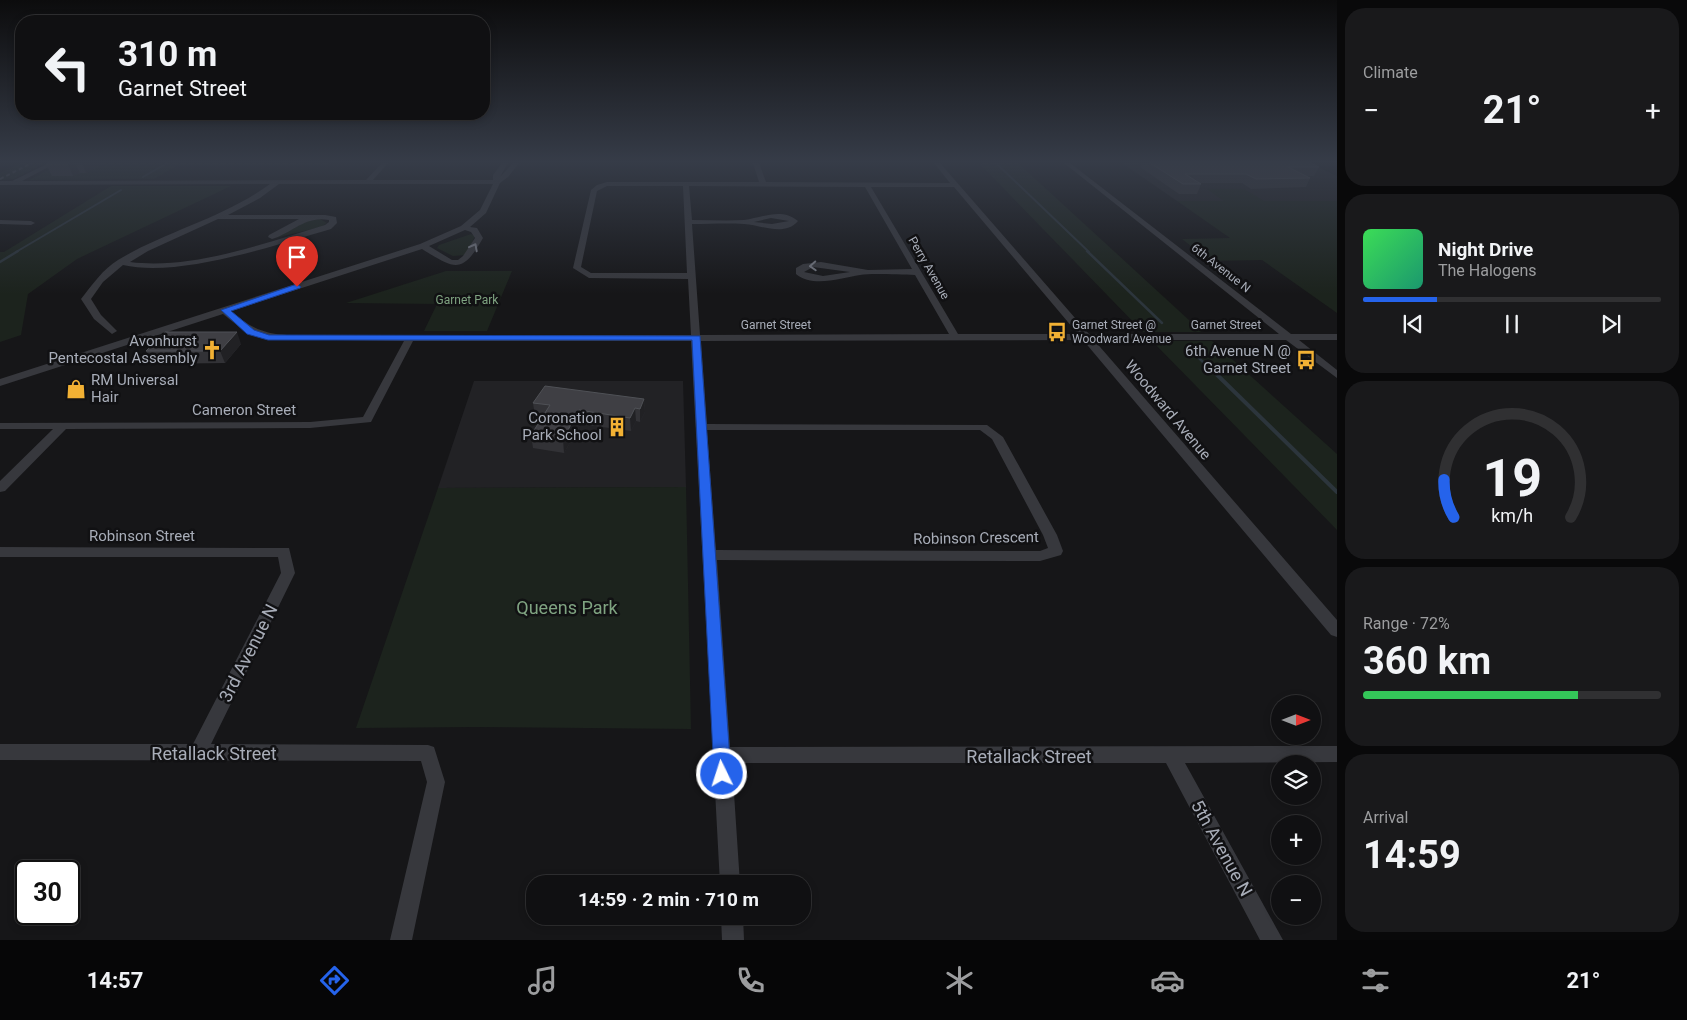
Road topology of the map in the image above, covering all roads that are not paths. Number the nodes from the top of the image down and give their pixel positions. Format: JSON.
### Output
{"nodes":[{"id":1,"x":239,"y":207,"type":"edge"},
{"id":2,"x":485,"y":207,"type":"edge"},
{"id":3,"x":590,"y":207,"type":"edge"},
{"id":4,"x":688,"y":207,"type":"edge"},
{"id":5,"x":879,"y":207,"type":"edge"},
{"id":6,"x":974,"y":207,"type":"edge"},
{"id":7,"x":1123,"y":207,"type":"edge"},
{"id":8,"x":218,"y":217,"type":"junction"},
{"id":9,"x":310,"y":217,"type":"junction"},
{"id":10,"x":0,"y":222,"type":"edge"},
{"id":11,"x":690,"y":222,"type":"junction"},
{"id":12,"x":748,"y":222,"type":"junction"},
{"id":13,"x":31,"y":223,"type":"dead end"},
{"id":14,"x":464,"y":228,"type":"junction"},
{"id":15,"x":423,"y":246,"type":"junction"},
{"id":16,"x":250,"y":249,"type":"junction"},
{"id":17,"x":121,"y":262,"type":"junction"},
{"id":18,"x":861,"y":272,"type":"junction"},
{"id":19,"x":916,"y":272,"type":"junction"},
{"id":20,"x":693,"y":276,"type":"junction"},
{"id":21,"x":225,"y":310,"type":"junction"},
{"id":22,"x":112,"y":331,"type":"dead end"},
{"id":23,"x":955,"y":337,"type":"junction"},
{"id":24,"x":1288,"y":337,"type":"junction"},
{"id":25,"x":1337,"y":337,"type":"edge"},
{"id":26,"x":410,"y":338,"type":"junction"},
{"id":27,"x":697,"y":338,"type":"junction"},
{"id":28,"x":1087,"y":338,"type":"junction"},
{"id":29,"x":1337,"y":375,"type":"edge"},
{"id":30,"x":0,"y":383,"type":"edge"},
{"id":31,"x":0,"y":426,"type":"edge"},
{"id":32,"x":62,"y":427,"type":"junction"},
{"id":33,"x":701,"y":427,"type":"junction"},
{"id":34,"x":0,"y":488,"type":"edge"},
{"id":35,"x":0,"y":552,"type":"edge"},
{"id":36,"x":284,"y":552,"type":"joint"},
{"id":37,"x":709,"y":555,"type":"junction"},
{"id":38,"x":1337,"y":631,"type":"edge"},
{"id":39,"x":0,"y":752,"type":"edge"},
{"id":40,"x":198,"y":752,"type":"junction"},
{"id":41,"x":1337,"y":754,"type":"edge"},
{"id":42,"x":721,"y":755,"type":"junction"},
{"id":43,"x":1172,"y":756,"type":"junction"},
{"id":44,"x":729,"y":875,"type":"edge"},
{"id":45,"x":732,"y":925,"type":"edge"},
{"id":46,"x":400,"y":940,"type":"edge"},
{"id":47,"x":733,"y":940,"type":"edge"},
{"id":48,"x":1272,"y":940,"type":"edge"}],
"edges":[{"from":1,"to":8,"type":"street"},
{"from":2,"to":14,"type":"street"},
{"from":3,"to":20,"type":"street"},
{"from":4,"to":11,"type":"street"},
{"from":5,"to":19,"type":"street","name":"Perry Avenue"},
{"from":6,"to":28,"type":"street","name":"Woodward Avenue"},
{"from":7,"to":24,"type":"street","name":"6th Avenue N"},
{"from":8,"to":9,"type":"street"},
{"from":8,"to":17,"type":"street"},
{"from":9,"to":16,"type":"street"},
{"from":9,"to":16,"type":"street"},
{"from":10,"to":13,"type":"street"},
{"from":11,"to":12,"type":"street"},
{"from":11,"to":20,"type":"street"},
{"from":12,"to":12,"type":"street"},
{"from":14,"to":15,"type":"street"},
{"from":15,"to":14,"type":"street","one_way":true},
{"from":15,"to":21,"type":"street"},
{"from":16,"to":17,"type":"street"},
{"from":17,"to":22,"type":"street"},
{"from":18,"to":18,"type":"street","one_way":true},
{"from":18,"to":19,"type":"street"},
{"from":19,"to":23,"type":"street","name":"Perry Avenue"},
{"from":20,"to":27,"type":"street"},
{"from":21,"to":26,"type":"street","name":"Garnet Street"},
{"from":21,"to":30,"type":"street"},
{"from":23,"to":27,"type":"street","name":"Garnet Street"},
{"from":23,"to":28,"type":"street","name":"Garnet Street"},
{"from":24,"to":25,"type":"street","name":"Garnet Street"},
{"from":24,"to":28,"type":"street","name":"Garnet Street"},
{"from":24,"to":29,"type":"street","name":"6th Avenue N"},
{"from":26,"to":27,"type":"street","name":"Garnet Street"},
{"from":26,"to":32,"type":"street","name":"Cameron Street"},
{"from":27,"to":33,"type":"street"},
{"from":28,"to":38,"type":"street","name":"Woodward Avenue"},
{"from":31,"to":32,"type":"street","name":"Cameron Street"},
{"from":32,"to":34,"type":"street"},
{"from":33,"to":37,"type":"street"},
{"from":33,"to":37,"type":"street","name":"Robinson Crescent"},
{"from":35,"to":36,"type":"street","name":"Robinson Street"},
{"from":36,"to":40,"type":"street","name":"3rd Avenue N"},
{"from":37,"to":42,"type":"street"},
{"from":39,"to":40,"type":"street","name":"Retallack Street"},
{"from":40,"to":46,"type":"street","name":"Retallack Street"},
{"from":41,"to":43,"type":"street","name":"Retallack Street"},
{"from":42,"to":43,"type":"street","name":"Retallack Street"},
{"from":42,"to":44,"type":"street"},
{"from":43,"to":48,"type":"street","name":"5th Avenue N"},
{"from":45,"to":47,"type":"street"}]}
